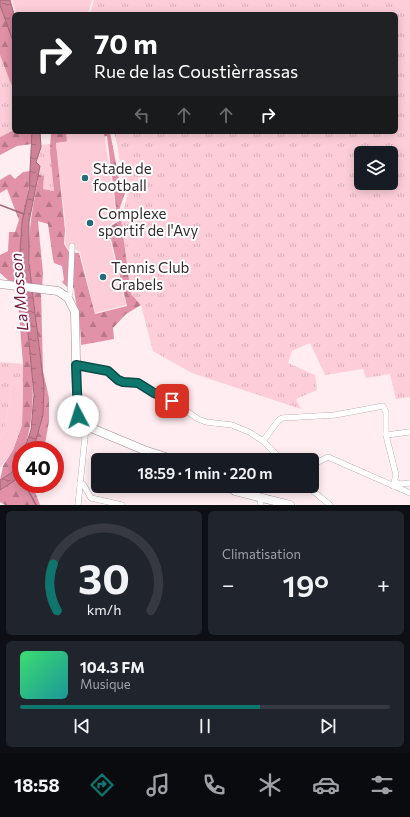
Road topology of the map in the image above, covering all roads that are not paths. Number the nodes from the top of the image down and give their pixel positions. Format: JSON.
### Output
{"nodes":[{"id":1,"x":72,"y":246,"type":"dead end"},
{"id":2,"x":0,"y":284,"type":"edge"},
{"id":3,"x":66,"y":296,"type":"junction"},
{"id":4,"x":76,"y":365,"type":"junction"},
{"id":5,"x":86,"y":427,"type":"junction"},
{"id":6,"x":410,"y":432,"type":"edge"},
{"id":7,"x":386,"y":435,"type":"junction"},
{"id":8,"x":263,"y":441,"type":"junction"},
{"id":9,"x":152,"y":453,"type":"edge"},
{"id":10,"x":275,"y":453,"type":"edge"},
{"id":11,"x":319,"y":462,"type":"edge"},
{"id":12,"x":80,"y":483,"type":"junction"},
{"id":13,"x":410,"y":483,"type":"edge"},
{"id":14,"x":394,"y":484,"type":"junction"},
{"id":15,"x":240,"y":493,"type":"edge"},
{"id":16,"x":315,"y":493,"type":"edge"},
{"id":17,"x":410,"y":493,"type":"edge"},
{"id":18,"x":261,"y":502,"type":"edge"},
{"id":19,"x":78,"y":505,"type":"edge"},
{"id":20,"x":122,"y":505,"type":"edge"},
{"id":21,"x":290,"y":505,"type":"edge"},
{"id":22,"x":330,"y":505,"type":"edge"}],
"edges":[{"from":1,"to":3,"type":"street"},
{"from":2,"to":3,"type":"street"},
{"from":3,"to":4,"type":"street"},
{"from":4,"to":5,"type":"street"},
{"from":4,"to":8,"type":"street"},
{"from":5,"to":9,"type":"street"},
{"from":5,"to":12,"type":"street"},
{"from":6,"to":7,"type":"street"},
{"from":7,"to":8,"type":"street"},
{"from":7,"to":14,"type":"street"},
{"from":8,"to":10,"type":"street"},
{"from":11,"to":14,"type":"street"},
{"from":12,"to":19,"type":"street"},
{"from":12,"to":20,"type":"street"},
{"from":13,"to":14,"type":"street"},
{"from":14,"to":17,"type":"street"},
{"from":15,"to":18,"type":"street"},
{"from":16,"to":22,"type":"street"},
{"from":18,"to":21,"type":"street"}]}
